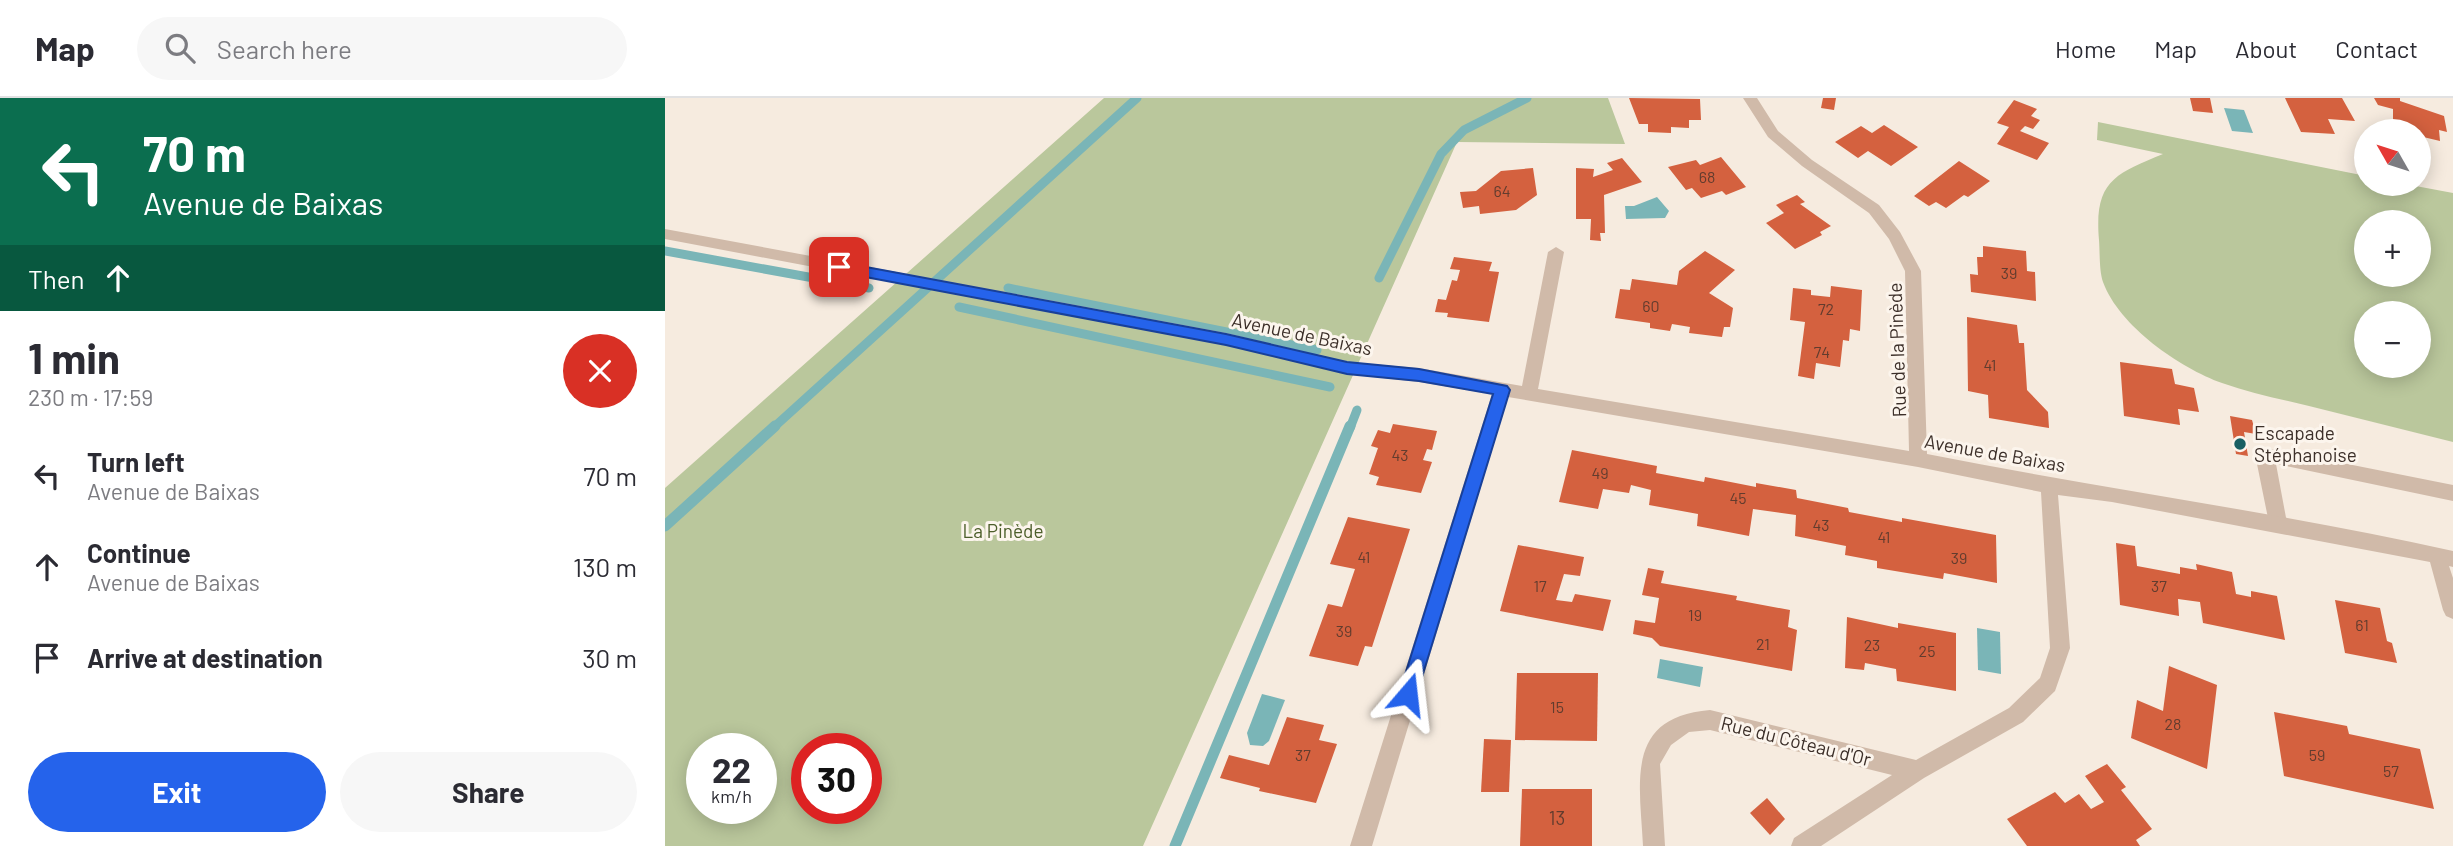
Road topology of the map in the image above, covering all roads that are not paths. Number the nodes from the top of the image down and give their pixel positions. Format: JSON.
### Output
{"nodes":[{"id":1,"x":1750,"y":98,"type":"edge"},
{"id":2,"x":665,"y":234,"type":"edge"},
{"id":3,"x":1556,"y":252,"type":"dead end"},
{"id":4,"x":1502,"y":390,"type":"junction"},
{"id":5,"x":1529,"y":396,"type":"junction"},
{"id":6,"x":1918,"y":460,"type":"junction"},
{"id":7,"x":2049,"y":486,"type":"junction"},
{"id":8,"x":2453,"y":493,"type":"edge"},
{"id":9,"x":2278,"y":523,"type":"junction"},
{"id":10,"x":2445,"y":557,"type":"edge"},
{"id":11,"x":2453,"y":610,"type":"edge"},
{"id":12,"x":1917,"y":771,"type":"junction"},
{"id":13,"x":1361,"y":846,"type":"edge"},
{"id":14,"x":1654,"y":846,"type":"edge"},
{"id":15,"x":1802,"y":846,"type":"edge"}],
"edges":[{"from":1,"to":6,"type":"street","name":"Rue de la Pinède"},
{"from":2,"to":4,"type":"street","name":"Avenue de Baixas"},
{"from":3,"to":5,"type":"street"},
{"from":4,"to":5,"type":"street","name":"Avenue de Baixas"},
{"from":4,"to":13,"type":"street"},
{"from":5,"to":6,"type":"street","name":"Avenue de Baixas"},
{"from":6,"to":7,"type":"street","name":"Avenue de Baixas"},
{"from":7,"to":9,"type":"street","name":"Avenue de Baixas"},
{"from":7,"to":12,"type":"street","name":"Rue du Côteau d'Or"},
{"from":8,"to":9,"type":"street"},
{"from":9,"to":10,"type":"street","name":"Avenue de Baixas"},
{"from":10,"to":11,"type":"street"},
{"from":12,"to":14,"type":"street","name":"Rue du Côteau d'Or"},
{"from":12,"to":15,"type":"street","name":"Rue du Côteau d'Or"}]}
